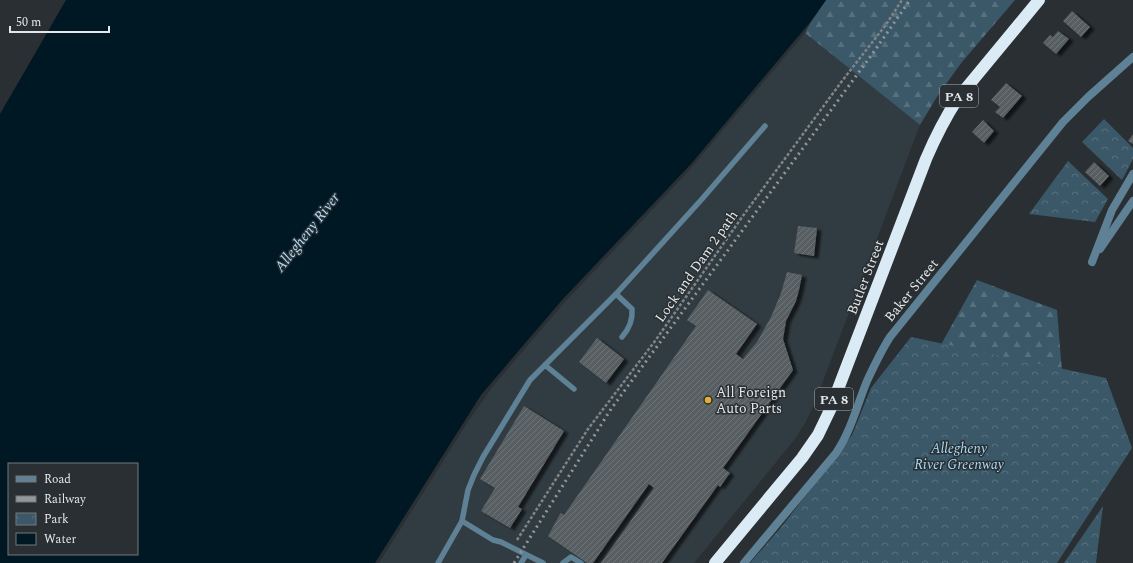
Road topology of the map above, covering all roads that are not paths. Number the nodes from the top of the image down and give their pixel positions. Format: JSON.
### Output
{"nodes":[{"id":1,"x":1039,"y":0,"type":"edge"},
{"id":2,"x":1133,"y":57,"type":"edge"},
{"id":3,"x":765,"y":126,"type":"dead end"},
{"id":4,"x":1133,"y":174,"type":"edge"},
{"id":5,"x":1133,"y":201,"type":"edge"},
{"id":6,"x":616,"y":294,"type":"junction"},
{"id":7,"x":622,"y":337,"type":"dead end"},
{"id":8,"x":545,"y":365,"type":"junction"},
{"id":9,"x":574,"y":389,"type":"dead end"},
{"id":10,"x":462,"y":521,"type":"junction"},
{"id":11,"x":526,"y":555,"type":"junction"},
{"id":12,"x":438,"y":563,"type":"edge"},
{"id":13,"x":521,"y":563,"type":"edge"},
{"id":14,"x":543,"y":563,"type":"edge"},
{"id":15,"x":563,"y":563,"type":"edge"},
{"id":16,"x":581,"y":563,"type":"edge"},
{"id":17,"x":715,"y":563,"type":"edge"},
{"id":18,"x":744,"y":563,"type":"edge"}],
"edges":[{"from":1,"to":17,"type":"highway","name":"Butler Street","number":"PA 8"},
{"from":2,"to":18,"type":"street","name":"Baker Street"},
{"from":3,"to":6,"type":"lane"},
{"from":4,"to":5,"type":"street"},
{"from":6,"to":7,"type":"lane"},
{"from":6,"to":8,"type":"lane"},
{"from":8,"to":9,"type":"lane"},
{"from":8,"to":10,"type":"lane"},
{"from":10,"to":11,"type":"lane"},
{"from":10,"to":12,"type":"lane"},
{"from":11,"to":13,"type":"lane"},
{"from":11,"to":14,"type":"lane"},
{"from":15,"to":16,"type":"lane"}]}
